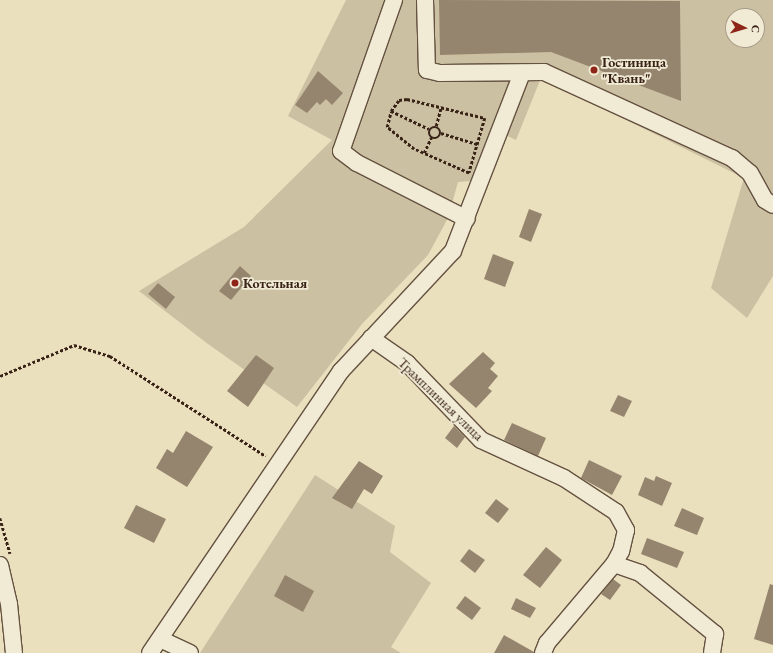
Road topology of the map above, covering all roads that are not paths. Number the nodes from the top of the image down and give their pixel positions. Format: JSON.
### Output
{"nodes":[{"id":1,"x":394,"y":0,"type":"edge"},
{"id":2,"x":425,"y":0,"type":"edge"},
{"id":3,"x":522,"y":73,"type":"junction"},
{"id":4,"x":773,"y":205,"type":"edge"},
{"id":5,"x":467,"y":219,"type":"junction"},
{"id":6,"x":371,"y":338,"type":"junction"},
{"id":7,"x":614,"y":564,"type":"junction"},
{"id":8,"x":0,"y":565,"type":"edge"},
{"id":9,"x":160,"y":639,"type":"junction"},
{"id":10,"x":14,"y":653,"type":"edge"},
{"id":11,"x":150,"y":653,"type":"edge"},
{"id":12,"x":190,"y":653,"type":"edge"},
{"id":13,"x":543,"y":653,"type":"edge"},
{"id":14,"x":712,"y":653,"type":"edge"}],
"edges":[{"from":1,"to":5,"type":"street"},
{"from":2,"to":3,"type":"street"},
{"from":3,"to":4,"type":"street"},
{"from":3,"to":5,"type":"street"},
{"from":5,"to":6,"type":"street"},
{"from":6,"to":7,"type":"street","name":"Трамплинная улица"},
{"from":6,"to":9,"type":"street"},
{"from":7,"to":13,"type":"street","name":"Трамплинная улица"},
{"from":7,"to":14,"type":"street"},
{"from":8,"to":10,"type":"street"},
{"from":9,"to":11,"type":"street"},
{"from":9,"to":12,"type":"street"}]}
